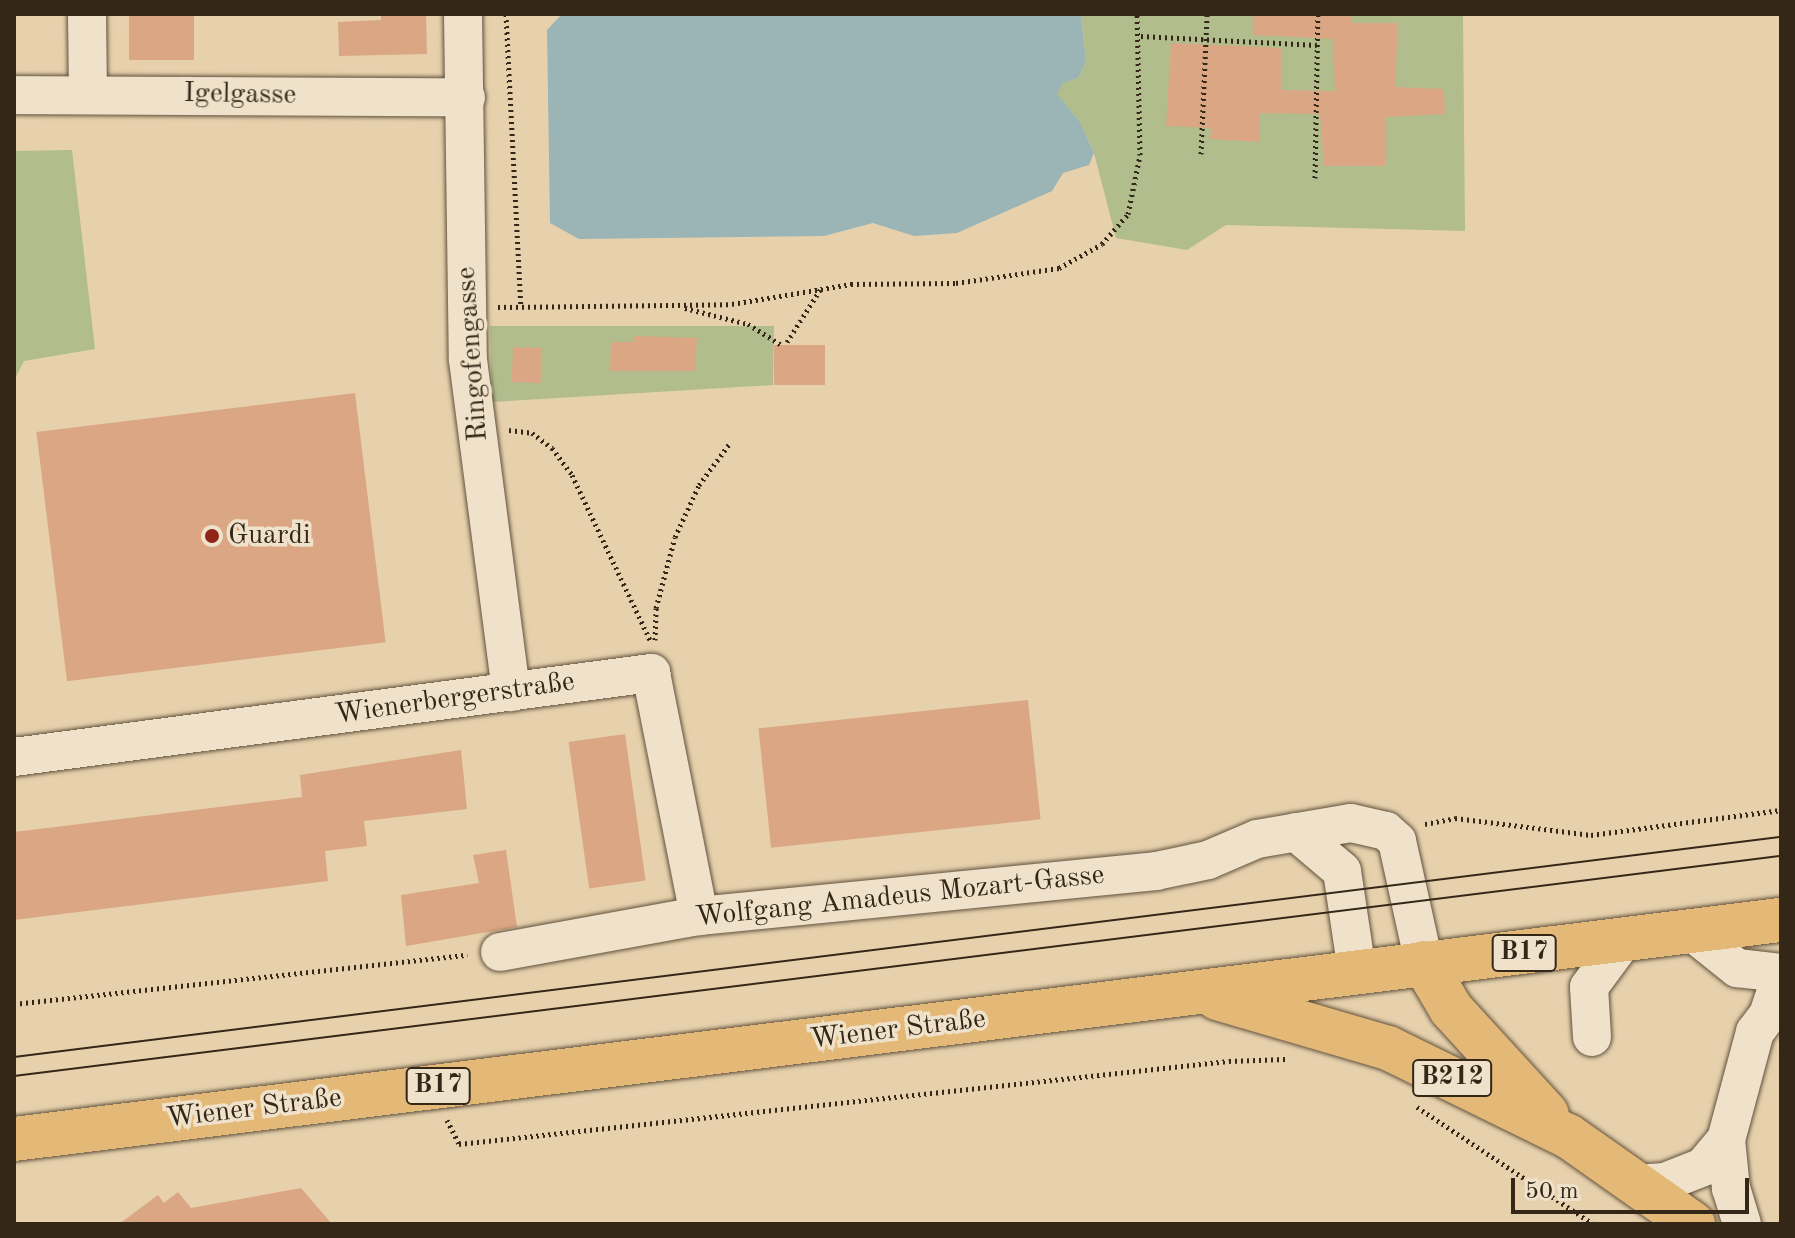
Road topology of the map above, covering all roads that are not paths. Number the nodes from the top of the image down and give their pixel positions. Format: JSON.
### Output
{"nodes":[{"id":1,"x":87,"y":14,"type":"edge"},
{"id":2,"x":463,"y":14,"type":"edge"},
{"id":3,"x":88,"y":93,"type":"junction"},
{"id":4,"x":14,"y":95,"type":"edge"},
{"id":5,"x":466,"y":97,"type":"junction"},
{"id":6,"x":511,"y":692,"type":"junction"},
{"id":7,"x":14,"y":757,"type":"edge"},
{"id":8,"x":1296,"y":832,"type":"junction"},
{"id":9,"x":699,"y":916,"type":"junction"},
{"id":10,"x":1781,"y":920,"type":"edge"},
{"id":11,"x":1692,"y":932,"type":"junction"},
{"id":12,"x":1623,"y":941,"type":"junction"},
{"id":13,"x":500,"y":952,"type":"road end"},
{"id":14,"x":1424,"y":963,"type":"junction"},
{"id":15,"x":1737,"y":968,"type":"junction"},
{"id":16,"x":1357,"y":971,"type":"junction"},
{"id":17,"x":1781,"y":974,"type":"edge"},
{"id":18,"x":1196,"y":993,"type":"junction"},
{"id":19,"x":1768,"y":1035,"type":"edge"},
{"id":20,"x":1592,"y":1037,"type":"dead end"},
{"id":21,"x":1568,"y":1136,"type":"junction"},
{"id":22,"x":14,"y":1139,"type":"edge"},
{"id":23,"x":1726,"y":1140,"type":"junction"},
{"id":24,"x":1635,"y":1184,"type":"junction"},
{"id":25,"x":1693,"y":1224,"type":"edge"},
{"id":26,"x":1742,"y":1224,"type":"edge"}],
"edges":[{"from":1,"to":3,"type":"street"},
{"from":2,"to":5,"type":"street","name":"Ringofengasse"},
{"from":3,"to":4,"type":"street","name":"Igelgasse"},
{"from":3,"to":5,"type":"street","name":"Igelgasse"},
{"from":5,"to":6,"type":"street","name":"Ringofengasse"},
{"from":6,"to":7,"type":"street","name":"Wienerbergerstraße"},
{"from":6,"to":9,"type":"street","name":"Wienerbergerstraße"},
{"from":8,"to":9,"type":"street","name":"Wolfgang Amadeus Mozart-Gasse"},
{"from":8,"to":14,"type":"street","name":"Wolfgang Amadeus Mozart-Gasse"},
{"from":8,"to":16,"type":"street"},
{"from":9,"to":13,"type":"street","name":"Wolfgang Amadeus Mozart-Gasse"},
{"from":10,"to":11,"type":"main road","name":"Wiener Straße","number":"B17"},
{"from":11,"to":12,"type":"main road","name":"Wiener Straße","number":"B17"},
{"from":11,"to":15,"type":"street"},
{"from":12,"to":14,"type":"main road","name":"Wiener Straße","number":"B17"},
{"from":12,"to":20,"type":"street"},
{"from":14,"to":16,"type":"main road","name":"Wiener Straße","number":"B17"},
{"from":14,"to":21,"type":"main road","number":"B212"},
{"from":15,"to":17,"type":"street"},
{"from":15,"to":19,"type":"street"},
{"from":16,"to":18,"type":"main road","name":"Wiener Straße","number":"B17"},
{"from":17,"to":19,"type":"street"},
{"from":18,"to":21,"type":"main road","number":"B212"},
{"from":18,"to":22,"type":"main road","name":"Wiener Straße","number":"B17"},
{"from":19,"to":23,"type":"street"},
{"from":21,"to":24,"type":"main road","number":"B212"},
{"from":23,"to":24,"type":"street"},
{"from":23,"to":26,"type":"street"},
{"from":24,"to":25,"type":"main road","number":"B212"}]}
